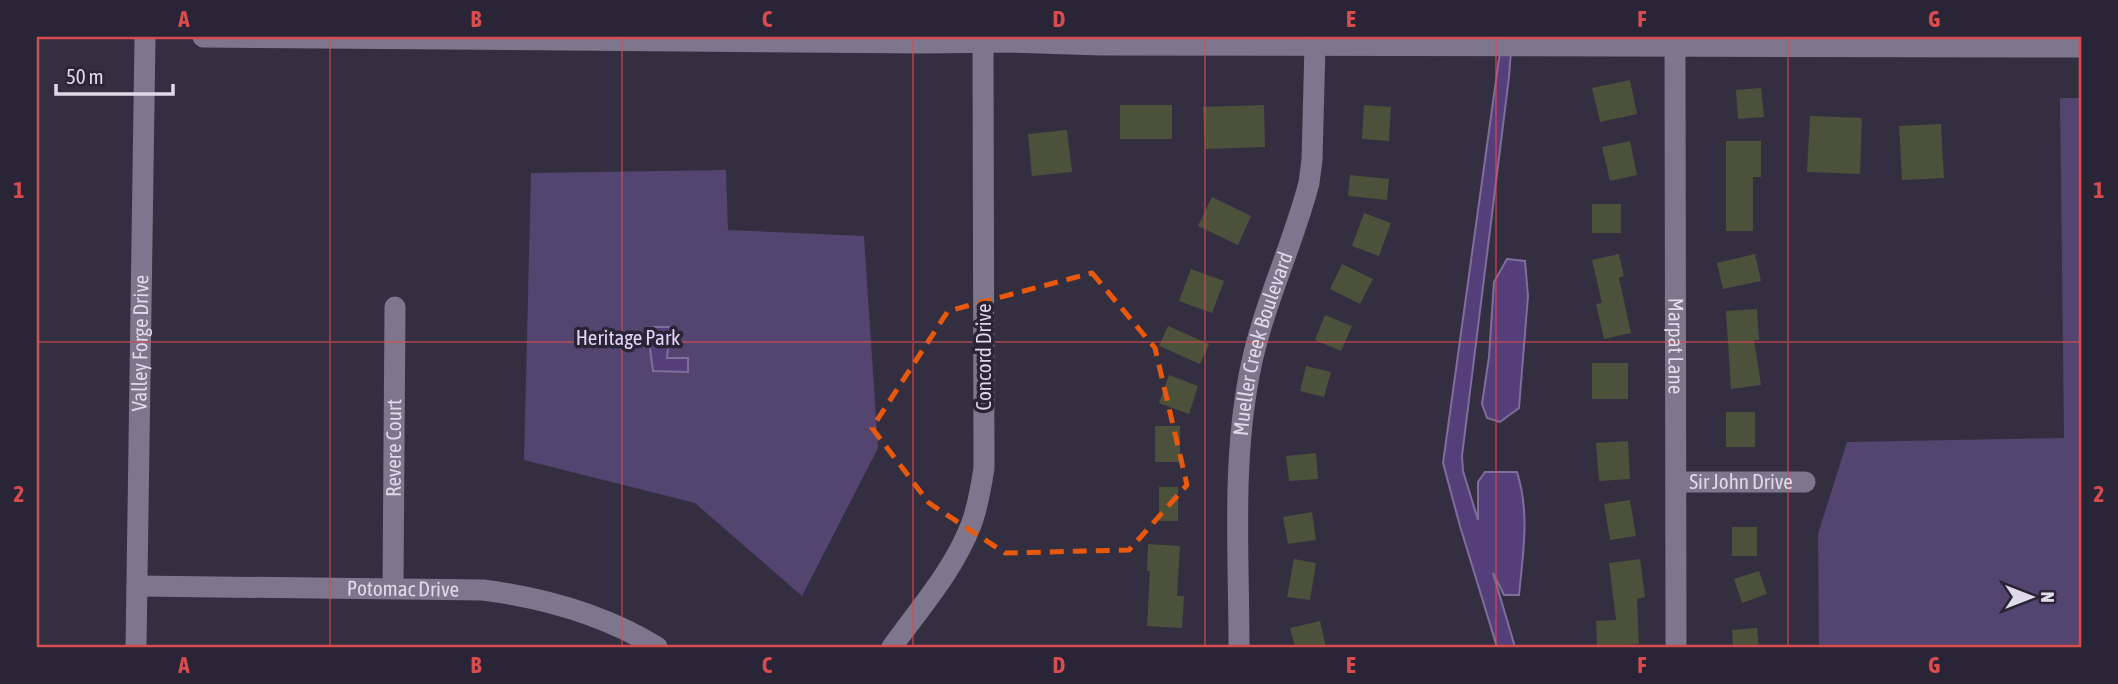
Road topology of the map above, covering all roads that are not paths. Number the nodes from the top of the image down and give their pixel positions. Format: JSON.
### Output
{"nodes":[{"id":1,"x":145,"y":37,"type":"edge"},
{"id":2,"x":203,"y":37,"type":"edge"},
{"id":3,"x":596,"y":39,"type":"edge"},
{"id":4,"x":752,"y":39,"type":"edge"},
{"id":5,"x":905,"y":40,"type":"edge"},
{"id":6,"x":1228,"y":40,"type":"edge"},
{"id":7,"x":983,"y":41,"type":"junction"},
{"id":8,"x":1939,"y":42,"type":"edge"},
{"id":9,"x":1315,"y":45,"type":"junction"},
{"id":10,"x":1675,"y":45,"type":"junction"},
{"id":11,"x":2081,"y":47,"type":"edge"},
{"id":12,"x":395,"y":307,"type":"dead end"},
{"id":13,"x":1676,"y":482,"type":"junction"},
{"id":14,"x":1805,"y":482,"type":"dead end"},
{"id":15,"x":137,"y":586,"type":"junction"},
{"id":16,"x":393,"y":588,"type":"junction"},
{"id":17,"x":136,"y":647,"type":"edge"},
{"id":18,"x":657,"y":647,"type":"edge"},
{"id":19,"x":892,"y":647,"type":"edge"},
{"id":20,"x":1239,"y":647,"type":"edge"},
{"id":21,"x":1676,"y":647,"type":"edge"}],
"edges":[{"from":1,"to":15,"type":"street","name":"Valley Forge Drive"},
{"from":2,"to":3,"type":"street"},
{"from":3,"to":4,"type":"street"},
{"from":4,"to":5,"type":"street"},
{"from":5,"to":7,"type":"street"},
{"from":6,"to":7,"type":"street"},
{"from":6,"to":9,"type":"street"},
{"from":7,"to":19,"type":"street","name":"Concord Drive"},
{"from":8,"to":10,"type":"street"},
{"from":8,"to":11,"type":"street"},
{"from":9,"to":10,"type":"street"},
{"from":9,"to":20,"type":"street","name":"Mueller Creek Boulevard"},
{"from":10,"to":13,"type":"street","name":"Marpat Lane"},
{"from":12,"to":16,"type":"street","name":"Revere Court"},
{"from":13,"to":14,"type":"street","name":"Sir John Drive"},
{"from":13,"to":21,"type":"street","name":"Marpat Lane"},
{"from":15,"to":16,"type":"street","name":"Potomac Drive"},
{"from":15,"to":17,"type":"street","name":"Valley Forge Drive"},
{"from":16,"to":18,"type":"street","name":"Potomac Drive"}]}
